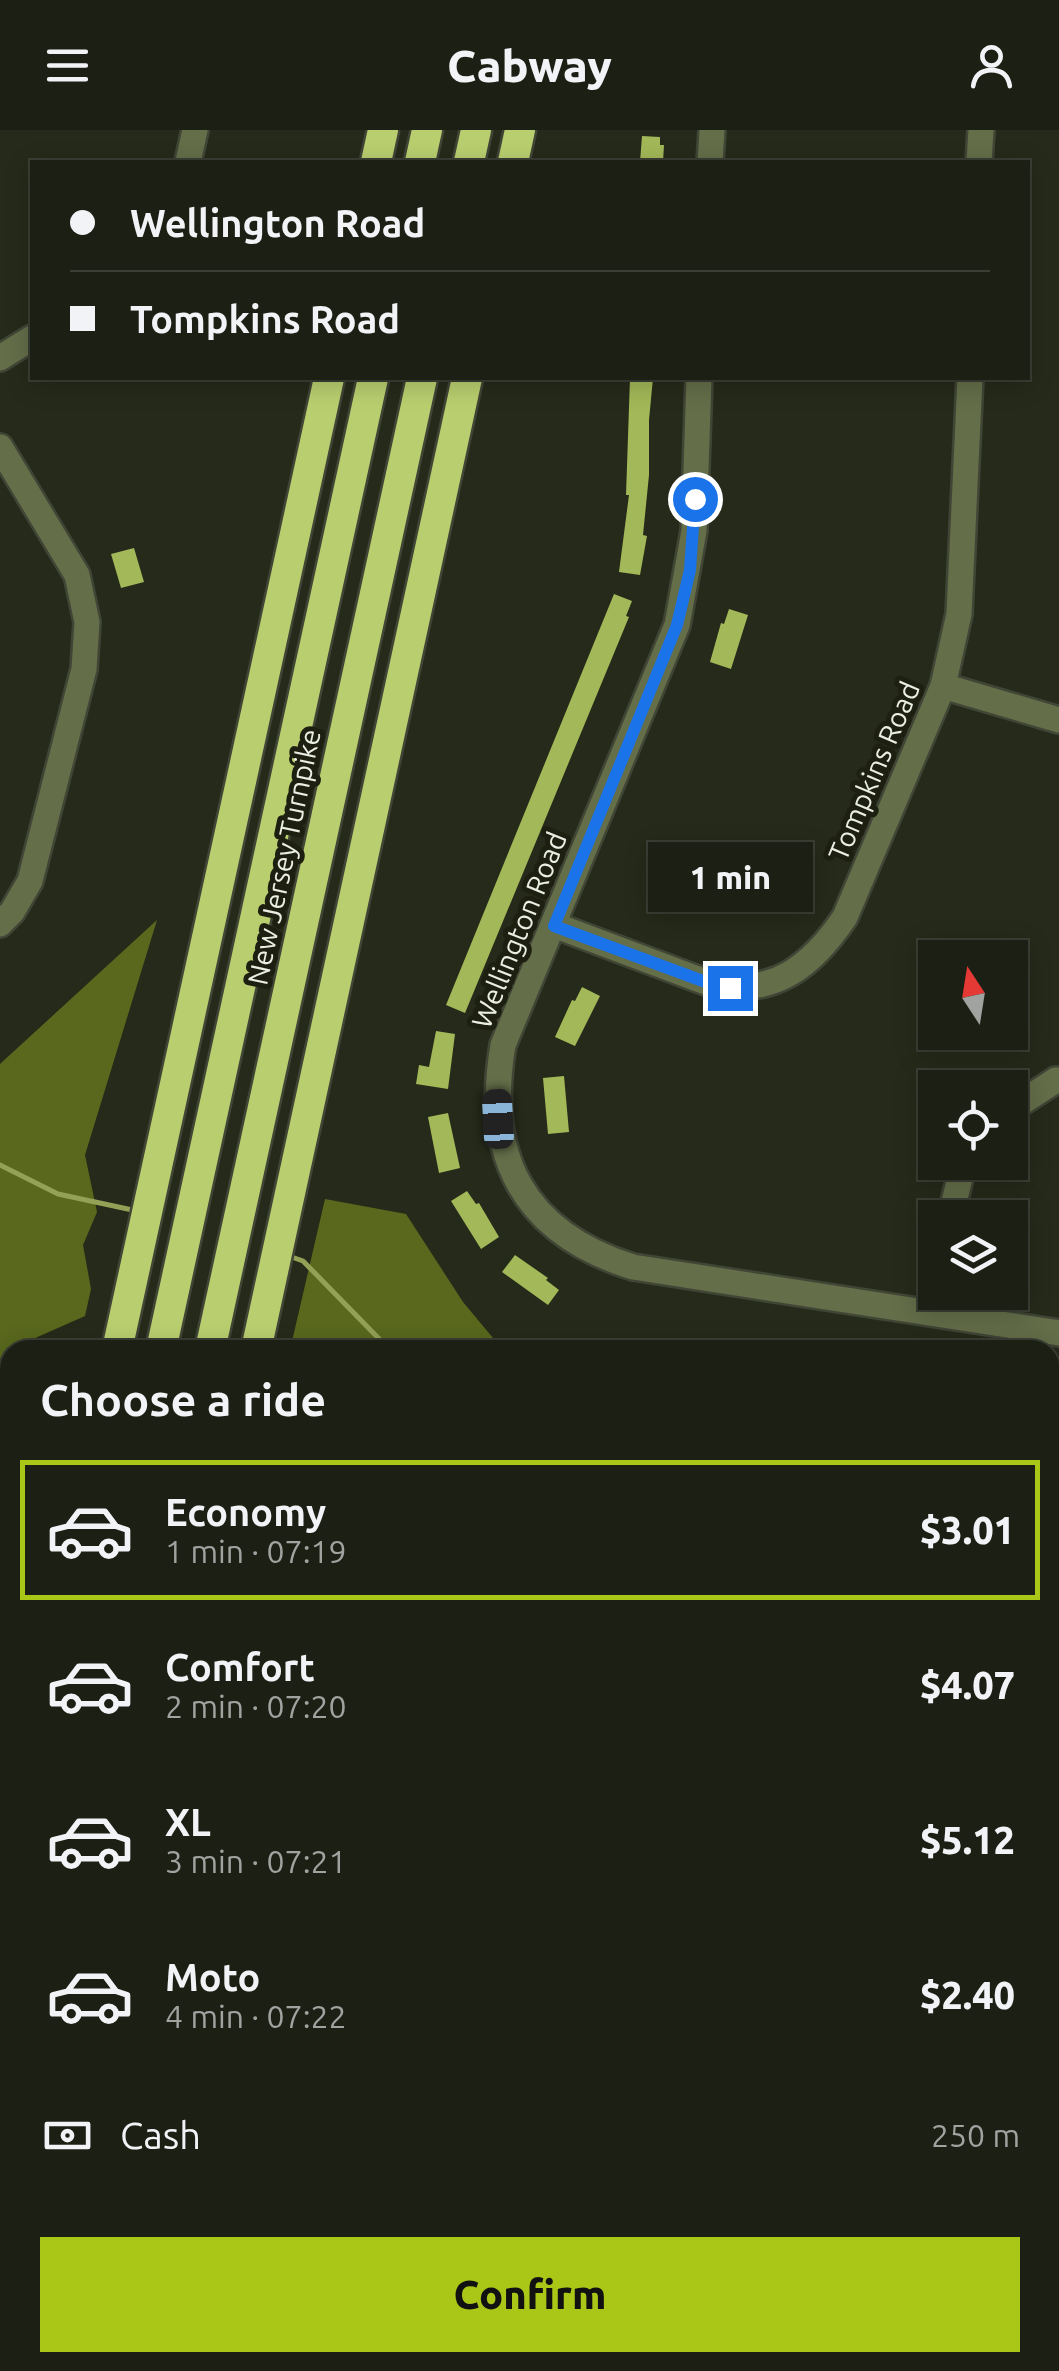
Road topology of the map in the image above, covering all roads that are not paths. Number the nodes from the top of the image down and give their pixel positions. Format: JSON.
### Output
{"nodes":[{"id":1,"x":195,"y":130,"type":"edge"},
{"id":2,"x":383,"y":130,"type":"edge"},
{"id":3,"x":427,"y":130,"type":"edge"},
{"id":4,"x":476,"y":130,"type":"edge"},
{"id":5,"x":520,"y":130,"type":"edge"},
{"id":6,"x":712,"y":130,"type":"edge"},
{"id":7,"x":981,"y":130,"type":"edge"},
{"id":8,"x":188,"y":160,"type":"edge"},
{"id":9,"x":376,"y":160,"type":"edge"},
{"id":10,"x":420,"y":160,"type":"edge"},
{"id":11,"x":469,"y":160,"type":"edge"},
{"id":12,"x":513,"y":160,"type":"edge"},
{"id":13,"x":710,"y":160,"type":"edge"},
{"id":14,"x":979,"y":160,"type":"edge"},
{"id":15,"x":30,"y":339,"type":"edge"},
{"id":16,"x":0,"y":358,"type":"edge"},
{"id":17,"x":329,"y":380,"type":"edge"},
{"id":18,"x":373,"y":380,"type":"edge"},
{"id":19,"x":422,"y":380,"type":"edge"},
{"id":20,"x":467,"y":380,"type":"edge"},
{"id":21,"x":699,"y":380,"type":"edge"},
{"id":22,"x":970,"y":380,"type":"edge"},
{"id":23,"x":0,"y":447,"type":"edge"},
{"id":24,"x":943,"y":686,"type":"junction"},
{"id":25,"x":1059,"y":720,"type":"edge"},
{"id":26,"x":0,"y":924,"type":"edge"},
{"id":27,"x":554,"y":926,"type":"junction"},
{"id":28,"x":1056,"y":1080,"type":"dead end"},
{"id":29,"x":1028,"y":1098,"type":"edge"},
{"id":30,"x":918,"y":1300,"type":"edge"},
{"id":31,"x":966,"y":1310,"type":"edge"},
{"id":32,"x":1059,"y":1333,"type":"edge"},
{"id":33,"x":120,"y":1340,"type":"edge"},
{"id":34,"x":163,"y":1340,"type":"edge"},
{"id":35,"x":212,"y":1340,"type":"edge"},
{"id":36,"x":258,"y":1340,"type":"edge"}],
"edges":[{"from":1,"to":8,"type":"street"},
{"from":2,"to":9,"type":"highway"},
{"from":3,"to":10,"type":"highway"},
{"from":4,"to":11,"type":"highway"},
{"from":5,"to":12,"type":"highway"},
{"from":6,"to":13,"type":"street"},
{"from":7,"to":14,"type":"street"},
{"from":15,"to":16,"type":"street"},
{"from":17,"to":33,"type":"highway","name":"New Jersey Turnpike"},
{"from":18,"to":34,"type":"highway","name":"New Jersey Turnpike"},
{"from":19,"to":35,"type":"highway","name":"New Jersey Turnpike"},
{"from":20,"to":36,"type":"highway"},
{"from":21,"to":27,"type":"street","name":"Wellington Road"},
{"from":22,"to":24,"type":"street","name":"Tompkins Road"},
{"from":23,"to":26,"type":"street"},
{"from":24,"to":25,"type":"street"},
{"from":24,"to":27,"type":"street","name":"Tompkins Road"},
{"from":27,"to":30,"type":"street","name":"Wellington Road"},
{"from":28,"to":29,"type":"street"},
{"from":31,"to":32,"type":"street","name":"Wellington Road"}]}
